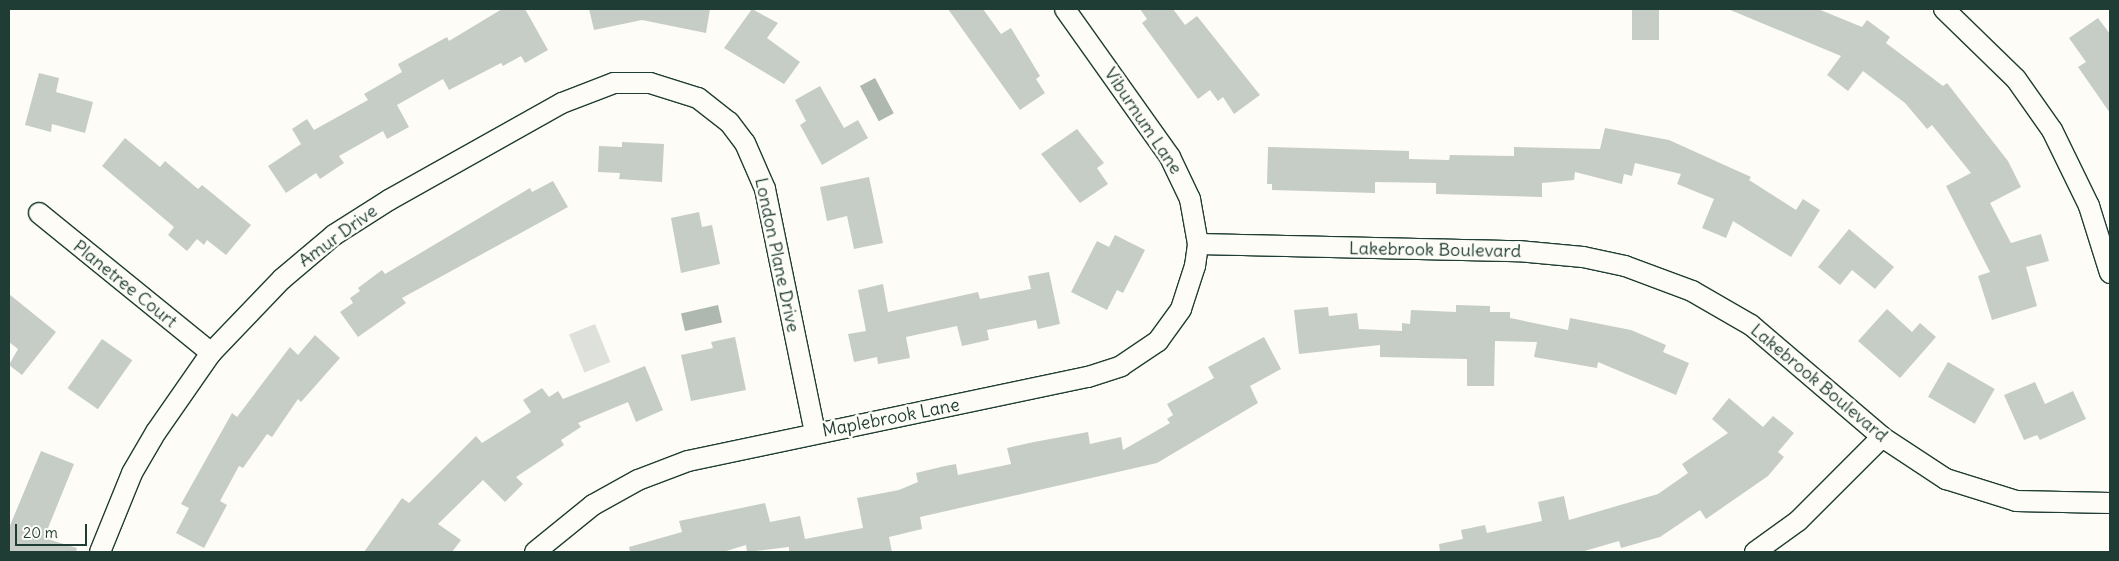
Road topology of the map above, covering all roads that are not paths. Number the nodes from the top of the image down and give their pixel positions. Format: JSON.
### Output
{"nodes":[{"id":1,"x":1065,"y":9,"type":"edge"},
{"id":2,"x":1944,"y":9,"type":"edge"},
{"id":3,"x":698,"y":98,"type":"joint"},
{"id":4,"x":38,"y":213,"type":"dead end"},
{"id":5,"x":1198,"y":244,"type":"junction"},
{"id":6,"x":2110,"y":274,"type":"edge"},
{"id":7,"x":211,"y":353,"type":"junction"},
{"id":8,"x":815,"y":433,"type":"junction"},
{"id":9,"x":1882,"y":437,"type":"junction"},
{"id":10,"x":2110,"y":503,"type":"edge"},
{"id":11,"x":100,"y":552,"type":"edge"},
{"id":12,"x":534,"y":552,"type":"edge"},
{"id":13,"x":1755,"y":552,"type":"edge"}],
"edges":[{"from":1,"to":5,"type":"street","name":"Viburnum Lane"},
{"from":2,"to":6,"type":"street"},
{"from":3,"to":7,"type":"street","name":"Amur Drive"},
{"from":3,"to":8,"type":"street","name":"London Plane Drive"},
{"from":4,"to":7,"type":"street","name":"Planetree Court"},
{"from":5,"to":8,"type":"street","name":"Maplebrook Lane"},
{"from":5,"to":9,"type":"street","name":"Lakebrook Boulevard"},
{"from":7,"to":11,"type":"street","name":"Amur Drive"},
{"from":8,"to":12,"type":"street","name":"Maplebrook Lane"},
{"from":9,"to":10,"type":"street","name":"Lakebrook Boulevard"},
{"from":9,"to":13,"type":"street"}]}
